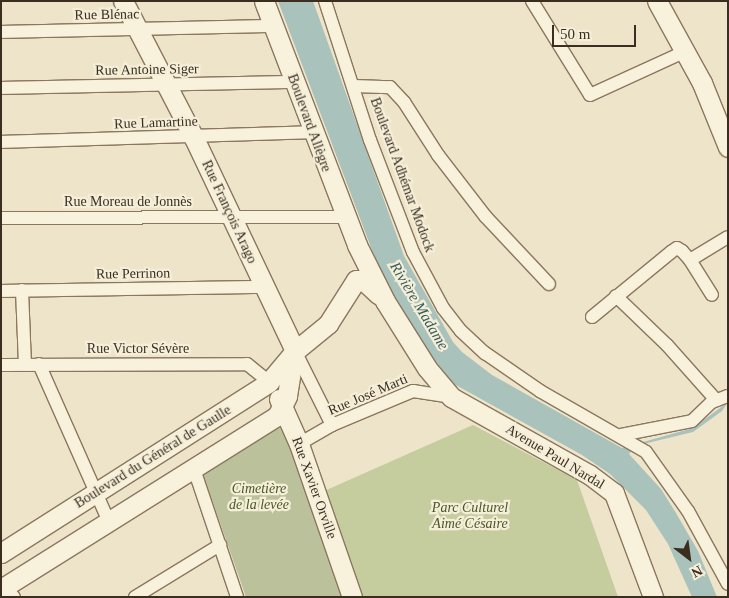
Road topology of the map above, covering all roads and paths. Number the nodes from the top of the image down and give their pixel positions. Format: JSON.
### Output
{"nodes":[{"id":1,"x":123,"y":1,"type":"edge"},
{"id":2,"x":264,"y":1,"type":"edge"},
{"id":3,"x":325,"y":1,"type":"edge"},
{"id":4,"x":532,"y":1,"type":"edge"},
{"id":5,"x":657,"y":1,"type":"edge"},
{"id":6,"x":273,"y":26,"type":"junction"},
{"id":7,"x":137,"y":29,"type":"junction"},
{"id":8,"x":1,"y":32,"type":"edge"},
{"id":9,"x":686,"y":51,"type":"junction"},
{"id":10,"x":294,"y":82,"type":"junction"},
{"id":11,"x":166,"y":85,"type":"junction"},
{"id":12,"x":354,"y":86,"type":"junction"},
{"id":13,"x":1,"y":88,"type":"edge"},
{"id":14,"x":312,"y":132,"type":"junction"},
{"id":15,"x":194,"y":138,"type":"junction"},
{"id":16,"x":1,"y":142,"type":"edge"},
{"id":17,"x":728,"y":147,"type":"edge"},
{"id":18,"x":232,"y":217,"type":"junction"},
{"id":19,"x":345,"y":217,"type":"junction"},
{"id":20,"x":1,"y":218,"type":"edge"},
{"id":21,"x":728,"y":237,"type":"edge"},
{"id":22,"x":357,"y":245,"type":"junction"},
{"id":23,"x":690,"y":260,"type":"junction"},
{"id":24,"x":352,"y":284,"type":"junction"},
{"id":25,"x":549,"y":284,"type":"dead end"},
{"id":26,"x":264,"y":287,"type":"junction"},
{"id":27,"x":22,"y":290,"type":"junction"},
{"id":28,"x":1,"y":291,"type":"edge"},
{"id":29,"x":712,"y":295,"type":"dead end"},
{"id":30,"x":616,"y":296,"type":"junction"},
{"id":31,"x":385,"y":301,"type":"junction"},
{"id":32,"x":592,"y":317,"type":"dead end"},
{"id":33,"x":295,"y":351,"type":"junction"},
{"id":34,"x":25,"y":364,"type":"junction"},
{"id":35,"x":39,"y":364,"type":"junction"},
{"id":36,"x":1,"y":365,"type":"edge"},
{"id":37,"x":269,"y":382,"type":"junction"},
{"id":38,"x":451,"y":397,"type":"junction"},
{"id":39,"x":722,"y":398,"type":"edge"},
{"id":40,"x":284,"y":406,"type":"junction"},
{"id":41,"x":329,"y":420,"type":"junction"},
{"id":42,"x":625,"y":438,"type":"junction"},
{"id":43,"x":300,"y":444,"type":"junction"},
{"id":44,"x":194,"y":468,"type":"junction"},
{"id":45,"x":89,"y":497,"type":"junction"},
{"id":46,"x":104,"y":526,"type":"junction"},
{"id":47,"x":220,"y":545,"type":"junction"},
{"id":48,"x":1,"y":553,"type":"edge"},
{"id":49,"x":728,"y":584,"type":"edge"},
{"id":50,"x":7,"y":591,"type":"edge"},
{"id":51,"x":236,"y":596,"type":"edge"},
{"id":52,"x":134,"y":597,"type":"edge"},
{"id":53,"x":352,"y":597,"type":"edge"},
{"id":54,"x":653,"y":597,"type":"edge"}],
"edges":[{"from":1,"to":7,"type":"main road","name":"Rue François Arago"},
{"from":2,"to":6,"type":"main road","name":"Boulevard Allègre"},
{"from":3,"to":12,"type":"street","name":"Boulevard Adhémar Modock"},
{"from":4,"to":9,"type":"street"},
{"from":5,"to":9,"type":"main road"},
{"from":6,"to":7,"type":"street","name":"Rue Blénac"},
{"from":6,"to":10,"type":"main road","name":"Boulevard Allègre"},
{"from":7,"to":8,"type":"street","name":"Rue Blénac"},
{"from":7,"to":11,"type":"main road","name":"Rue François Arago"},
{"from":9,"to":17,"type":"main road"},
{"from":10,"to":11,"type":"street","name":"Rue Antoine Siger"},
{"from":10,"to":14,"type":"main road","name":"Boulevard Allègre"},
{"from":11,"to":13,"type":"street","name":"Rue Antoine Siger"},
{"from":11,"to":15,"type":"main road","name":"Rue François Arago"},
{"from":12,"to":25,"type":"street"},
{"from":12,"to":42,"type":"street","name":"Boulevard Adhémar Modock"},
{"from":14,"to":15,"type":"street","name":"Rue Lamartine"},
{"from":14,"to":19,"type":"main road","name":"Boulevard Allègre"},
{"from":15,"to":16,"type":"street","name":"Rue Lamartine"},
{"from":15,"to":18,"type":"main road","name":"Rue François Arago"},
{"from":18,"to":19,"type":"street","name":"Rue Moreau de Jonnès"},
{"from":18,"to":20,"type":"street","name":"Rue Moreau de Jonnès"},
{"from":18,"to":26,"type":"main road","name":"Rue François Arago"},
{"from":19,"to":22,"type":"main road","name":"Boulevard Allègre"},
{"from":21,"to":23,"type":"street"},
{"from":22,"to":24,"type":"main road"},
{"from":22,"to":31,"type":"main road","name":"Boulevard Allègre"},
{"from":23,"to":29,"type":"street"},
{"from":23,"to":30,"type":"street"},
{"from":24,"to":31,"type":"main road","name":"Boulevard Allègre"},
{"from":24,"to":33,"type":"main road"},
{"from":26,"to":27,"type":"street","name":"Rue Perrinon"},
{"from":26,"to":33,"type":"main road","name":"Rue François Arago"},
{"from":27,"to":28,"type":"street","name":"Rue Perrinon"},
{"from":27,"to":34,"type":"street"},
{"from":30,"to":32,"type":"street"},
{"from":30,"to":39,"type":"street"},
{"from":31,"to":38,"type":"main road","name":"Boulevard Allègre"},
{"from":33,"to":37,"type":"main road","name":"Boulevard du Général de Gaulle"},
{"from":33,"to":40,"type":"main road"},
{"from":33,"to":41,"type":"street","name":"Rue François Arago"},
{"from":34,"to":35,"type":"street","name":"Rue Victor Sévère"},
{"from":34,"to":36,"type":"street","name":"Rue Victor Sévère"},
{"from":35,"to":37,"type":"street","name":"Rue Victor Sévère"},
{"from":35,"to":45,"type":"street"},
{"from":37,"to":40,"type":"main road","name":"Rue Xavier Orville"},
{"from":37,"to":45,"type":"main road","name":"Boulevard du Général de Gaulle"},
{"from":38,"to":41,"type":"street","name":"Rue José Marti"},
{"from":38,"to":54,"type":"main road","name":"Avenue Paul Nardal"},
{"from":39,"to":42,"type":"street"},
{"from":40,"to":43,"type":"main road","name":"Rue Xavier Orville"},
{"from":40,"to":44,"type":"main road"},
{"from":41,"to":43,"type":"street","name":"Rue José Marti"},
{"from":42,"to":49,"type":"street","name":"Boulevard Adhémar Modock"},
{"from":43,"to":53,"type":"main road","name":"Rue Xavier Orville"},
{"from":44,"to":46,"type":"main road"},
{"from":44,"to":47,"type":"street"},
{"from":45,"to":46,"type":"main road"},
{"from":45,"to":48,"type":"main road","name":"Boulevard du Général de Gaulle"},
{"from":46,"to":50,"type":"main road"},
{"from":47,"to":51,"type":"street"},
{"from":47,"to":52,"type":"street"}]}
